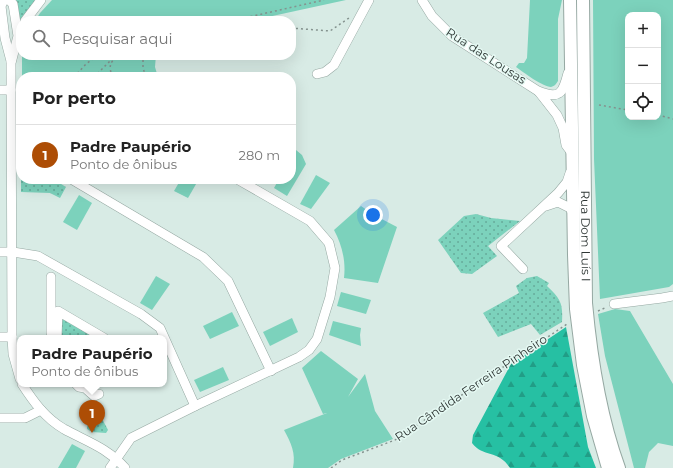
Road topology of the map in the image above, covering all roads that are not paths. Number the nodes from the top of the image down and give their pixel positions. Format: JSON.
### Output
{"nodes":[{"id":1,"x":4,"y":0,"type":"edge"},
{"id":2,"x":8,"y":0,"type":"edge"},
{"id":3,"x":41,"y":0,"type":"edge"},
{"id":4,"x":369,"y":0,"type":"edge"},
{"id":5,"x":422,"y":0,"type":"edge"},
{"id":6,"x":570,"y":0,"type":"edge"},
{"id":7,"x":583,"y":0,"type":"edge"},
{"id":8,"x":29,"y":16,"type":"edge"},
{"id":9,"x":16,"y":18,"type":"edge"},
{"id":10,"x":2,"y":36,"type":"edge"},
{"id":11,"x":16,"y":44,"type":"edge"},
{"id":12,"x":571,"y":62,"type":"junction"},
{"id":13,"x":11,"y":63,"type":"junction"},
{"id":14,"x":317,"y":74,"type":"dead end"},
{"id":15,"x":0,"y":90,"type":"edge"},
{"id":16,"x":11,"y":90,"type":"junction"},
{"id":17,"x":538,"y":91,"type":"junction"},
{"id":18,"x":16,"y":150,"type":"edge"},
{"id":19,"x":572,"y":154,"type":"junction"},
{"id":20,"x":573,"y":166,"type":"junction"},
{"id":21,"x":16,"y":184,"type":"edge"},
{"id":22,"x":79,"y":184,"type":"edge"},
{"id":23,"x":246,"y":184,"type":"edge"},
{"id":24,"x":544,"y":206,"type":"junction"},
{"id":25,"x":573,"y":213,"type":"junction"},
{"id":26,"x":0,"y":252,"type":"edge"},
{"id":27,"x":13,"y":252,"type":"junction"},
{"id":28,"x":523,"y":269,"type":"dead end"},
{"id":29,"x":55,"y":278,"type":"dead end"},
{"id":30,"x":673,"y":296,"type":"edge"},
{"id":31,"x":614,"y":304,"type":"dead end"},
{"id":32,"x":52,"y":335,"type":"edge"},
{"id":33,"x":57,"y":335,"type":"edge"},
{"id":34,"x":99,"y":335,"type":"edge"},
{"id":35,"x":163,"y":335,"type":"edge"},
{"id":36,"x":0,"y":337,"type":"edge"},
{"id":37,"x":12,"y":337,"type":"junction"},
{"id":38,"x":167,"y":344,"type":"edge"},
{"id":39,"x":17,"y":368,"type":"edge"},
{"id":40,"x":271,"y":371,"type":"junction"},
{"id":41,"x":24,"y":387,"type":"edge"},
{"id":42,"x":79,"y":387,"type":"edge"},
{"id":43,"x":99,"y":394,"type":"dead end"},
{"id":44,"x":195,"y":406,"type":"junction"},
{"id":45,"x":41,"y":410,"type":"junction"},
{"id":46,"x":0,"y":418,"type":"edge"},
{"id":47,"x":117,"y":459,"type":"junction"},
{"id":48,"x":110,"y":468,"type":"edge"},
{"id":49,"x":125,"y":468,"type":"edge"},
{"id":50,"x":608,"y":468,"type":"edge"},
{"id":51,"x":619,"y":468,"type":"edge"}],
"edges":[{"from":1,"to":10,"type":"street"},
{"from":2,"to":9,"type":"street"},
{"from":3,"to":8,"type":"street"},
{"from":4,"to":14,"type":"street"},
{"from":5,"to":17,"type":"street","name":"Rua das Lousas"},
{"from":6,"to":12,"type":"main road","name":"Rua Dom Luís I"},
{"from":7,"to":51,"type":"main road","name":"Rua Dom Luís I"},
{"from":10,"to":13,"type":"street"},
{"from":11,"to":13,"type":"street"},
{"from":12,"to":17,"type":"street","name":"Rua das Lousas"},
{"from":12,"to":19,"type":"main road","name":"Rua Dom Luís I"},
{"from":13,"to":16,"type":"street"},
{"from":15,"to":16,"type":"street"},
{"from":16,"to":18,"type":"street"},
{"from":17,"to":19,"type":"street","name":"Rua das Lousas"},
{"from":19,"to":20,"type":"main road","name":"Rua Dom Luís I"},
{"from":20,"to":24,"type":"street"},
{"from":20,"to":25,"type":"main road","name":"Rua Dom Luís I"},
{"from":21,"to":27,"type":"street"},
{"from":22,"to":40,"type":"street"},
{"from":23,"to":40,"type":"street"},
{"from":24,"to":25,"type":"street"},
{"from":24,"to":28,"type":"street"},
{"from":25,"to":50,"type":"main road","name":"Rua Dom Luís I"},
{"from":26,"to":27,"type":"street"},
{"from":27,"to":35,"type":"street"},
{"from":27,"to":37,"type":"street"},
{"from":29,"to":32,"type":"street"},
{"from":30,"to":31,"type":"street"},
{"from":33,"to":34,"type":"street"},
{"from":36,"to":37,"type":"street"},
{"from":37,"to":39,"type":"street"},
{"from":38,"to":44,"type":"street"},
{"from":40,"to":44,"type":"street"},
{"from":41,"to":45,"type":"street"},
{"from":42,"to":43,"type":"street"},
{"from":44,"to":47,"type":"street"},
{"from":45,"to":46,"type":"street"},
{"from":45,"to":47,"type":"street"},
{"from":47,"to":48,"type":"street"},
{"from":47,"to":49,"type":"street"}]}
